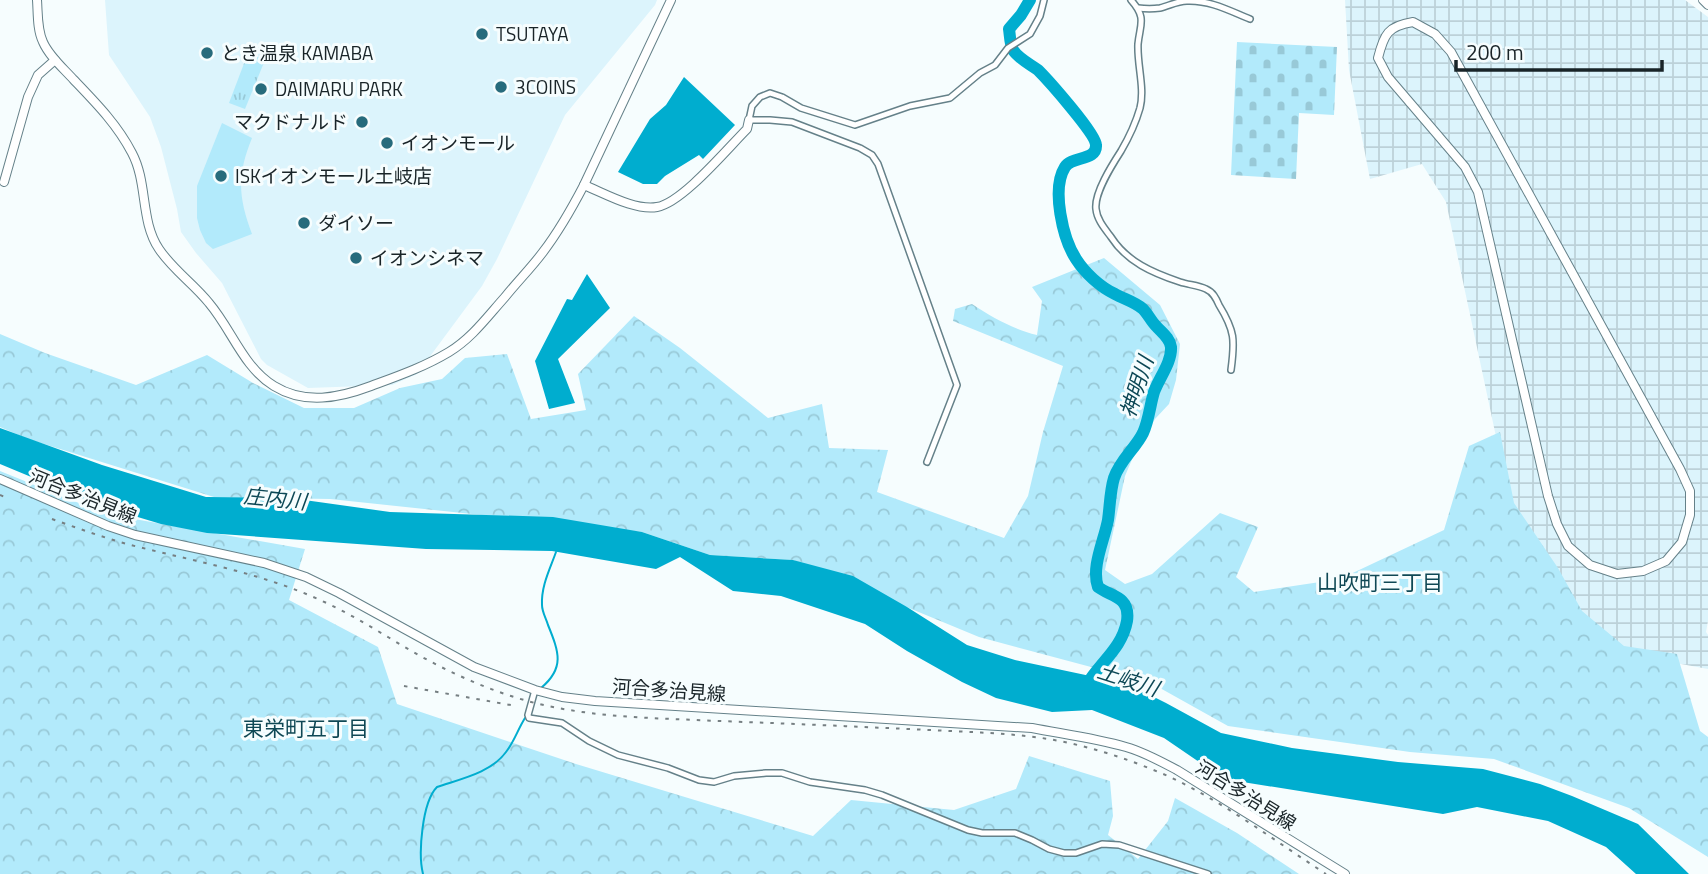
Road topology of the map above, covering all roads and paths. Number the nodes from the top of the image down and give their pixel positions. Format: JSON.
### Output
{"nodes":[{"id":1,"x":37,"y":0,"type":"edge"},
{"id":2,"x":671,"y":0,"type":"edge"},
{"id":3,"x":1044,"y":0,"type":"edge"},
{"id":4,"x":1132,"y":0,"type":"edge"},
{"id":5,"x":1703,"y":0,"type":"edge"},
{"id":6,"x":1708,"y":5,"type":"edge"},
{"id":7,"x":1138,"y":8,"type":"junction"},
{"id":8,"x":1250,"y":19,"type":"dead end"},
{"id":9,"x":1451,"y":52,"type":"joint"},
{"id":10,"x":55,"y":60,"type":"junction"},
{"id":11,"x":749,"y":120,"type":"junction"},
{"id":12,"x":2,"y":182,"type":"edge"},
{"id":13,"x":584,"y":185,"type":"junction"},
{"id":14,"x":1231,"y":370,"type":"dead end"},
{"id":15,"x":927,"y":462,"type":"dead end"},
{"id":16,"x":0,"y":479,"type":"edge"},
{"id":17,"x":535,"y":690,"type":"junction"},
{"id":18,"x":1208,"y":874,"type":"edge"},
{"id":19,"x":1345,"y":874,"type":"edge"}],
"edges":[{"from":1,"to":10,"type":"street"},
{"from":2,"to":13,"type":"street"},
{"from":3,"to":11,"type":"street"},
{"from":4,"to":7,"type":"street"},
{"from":5,"to":6,"type":"street"},
{"from":7,"to":8,"type":"street"},
{"from":7,"to":14,"type":"street"},
{"from":9,"to":9,"type":"street"},
{"from":10,"to":12,"type":"street"},
{"from":10,"to":13,"type":"street"},
{"from":11,"to":13,"type":"street"},
{"from":11,"to":15,"type":"street"},
{"from":16,"to":17,"type":"street","name":"河合多治見線"},
{"from":17,"to":18,"type":"street"},
{"from":17,"to":19,"type":"street","name":"河合多治見線"}]}
